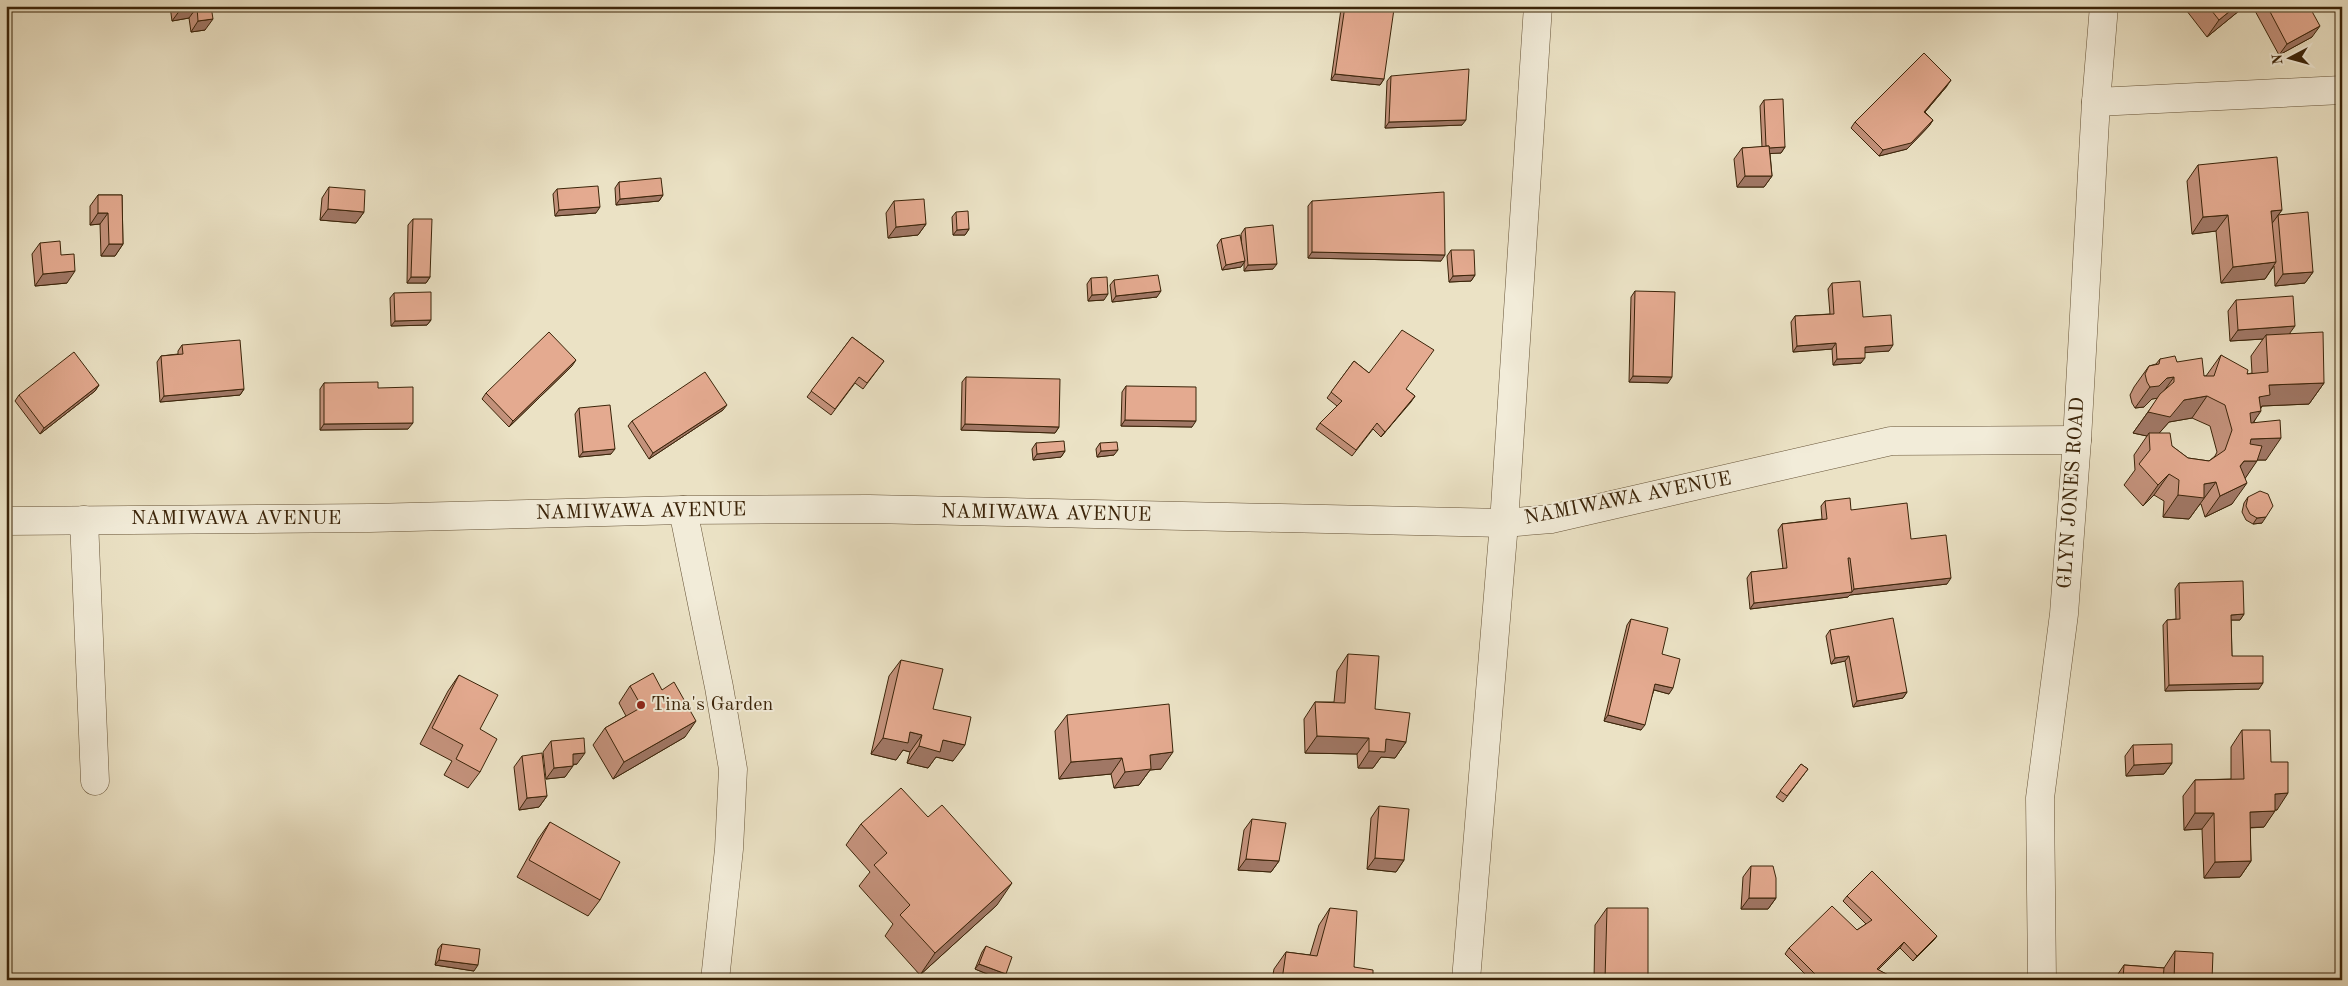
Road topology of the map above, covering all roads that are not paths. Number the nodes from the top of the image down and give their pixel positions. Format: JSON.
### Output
{"nodes":[{"id":1,"x":1538,"y":6,"type":"edge"},
{"id":2,"x":2104,"y":6,"type":"edge"},
{"id":3,"x":2342,"y":90,"type":"edge"},
{"id":4,"x":2096,"y":102,"type":"junction"},
{"id":5,"x":2077,"y":440,"type":"junction"},
{"id":6,"x":683,"y":510,"type":"junction"},
{"id":7,"x":84,"y":520,"type":"junction"},
{"id":8,"x":6,"y":521,"type":"edge"},
{"id":9,"x":1504,"y":523,"type":"junction"},
{"id":10,"x":95,"y":781,"type":"dead end"},
{"id":11,"x":715,"y":980,"type":"edge"},
{"id":12,"x":1466,"y":980,"type":"edge"},
{"id":13,"x":2042,"y":980,"type":"edge"}],
"edges":[{"from":1,"to":9,"type":"street"},
{"from":2,"to":4,"type":"street","name":"GLYN JONES ROAD"},
{"from":3,"to":4,"type":"street"},
{"from":4,"to":5,"type":"street","name":"GLYN JONES ROAD"},
{"from":5,"to":9,"type":"street","name":"NAMIWAWA AVENUE"},
{"from":5,"to":13,"type":"street","name":"GLYN JONES ROAD"},
{"from":6,"to":7,"type":"street","name":"NAMIWAWA AVENUE"},
{"from":6,"to":9,"type":"street","name":"NAMIWAWA AVENUE"},
{"from":6,"to":11,"type":"street"},
{"from":7,"to":8,"type":"street","name":"NAMIWAWA AVENUE"},
{"from":7,"to":10,"type":"street"},
{"from":9,"to":12,"type":"street"}]}
